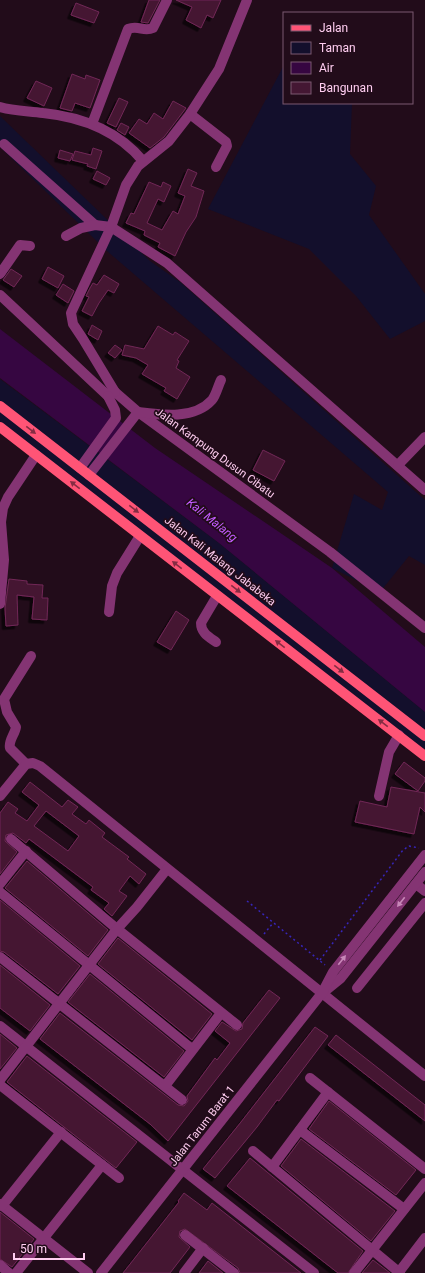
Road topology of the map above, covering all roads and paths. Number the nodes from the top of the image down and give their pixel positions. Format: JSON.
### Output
{"nodes":[{"id":1,"x":167,"y":0,"type":"edge"},
{"id":2,"x":247,"y":0,"type":"edge"},
{"id":3,"x":0,"y":108,"type":"edge"},
{"id":4,"x":190,"y":114,"type":"junction"},
{"id":5,"x":92,"y":124,"type":"junction"},
{"id":6,"x":4,"y":144,"type":"dead end"},
{"id":7,"x":143,"y":161,"type":"junction"},
{"id":8,"x":216,"y":167,"type":"dead end"},
{"id":9,"x":95,"y":225,"type":"junction"},
{"id":10,"x":111,"y":227,"type":"junction"},
{"id":11,"x":66,"y":236,"type":"dead end"},
{"id":12,"x":30,"y":246,"type":"dead end"},
{"id":13,"x":0,"y":274,"type":"edge"},
{"id":14,"x":0,"y":295,"type":"edge"},
{"id":15,"x":222,"y":380,"type":"dead end"},
{"id":16,"x":111,"y":394,"type":"junction"},
{"id":17,"x":0,"y":406,"type":"edge"},
{"id":18,"x":138,"y":412,"type":"junction"},
{"id":19,"x":0,"y":427,"type":"edge"},
{"id":20,"x":425,"y":437,"type":"edge"},
{"id":21,"x":36,"y":455,"type":"junction"},
{"id":22,"x":398,"y":465,"type":"junction"},
{"id":23,"x":80,"y":468,"type":"junction"},
{"id":24,"x":92,"y":471,"type":"junction"},
{"id":25,"x":425,"y":490,"type":"edge"},
{"id":26,"x":140,"y":536,"type":"junction"},
{"id":27,"x":217,"y":596,"type":"junction"},
{"id":28,"x":0,"y":604,"type":"edge"},
{"id":29,"x":109,"y":612,"type":"dead end"},
{"id":30,"x":425,"y":628,"type":"edge"},
{"id":31,"x":216,"y":642,"type":"dead end"},
{"id":32,"x":31,"y":656,"type":"dead end"},
{"id":33,"x":399,"y":735,"type":"junction"},
{"id":34,"x":425,"y":736,"type":"edge"},
{"id":35,"x":425,"y":756,"type":"edge"},
{"id":36,"x":26,"y":764,"type":"junction"},
{"id":37,"x":0,"y":796,"type":"edge"},
{"id":38,"x":379,"y":796,"type":"dead end"},
{"id":39,"x":11,"y":839,"type":"dead end"},
{"id":40,"x":26,"y":851,"type":"junction"},
{"id":41,"x":423,"y":852,"type":"edge"},
{"id":42,"x":167,"y":869,"type":"junction"},
{"id":43,"x":425,"y":872,"type":"edge"},
{"id":44,"x":0,"y":884,"type":"edge"},
{"id":45,"x":416,"y":884,"type":"junction"},
{"id":46,"x":425,"y":891,"type":"edge"},
{"id":47,"x":0,"y":892,"type":"edge"},
{"id":48,"x":247,"y":901,"type":"dead end"},
{"id":49,"x":425,"y":903,"type":"edge"},
{"id":50,"x":273,"y":923,"type":"junction"},
{"id":51,"x":117,"y":929,"type":"junction"},
{"id":52,"x":258,"y":942,"type":"junction"},
{"id":53,"x":0,"y":957,"type":"edge"},
{"id":54,"x":320,"y":960,"type":"junction"},
{"id":55,"x":90,"y":966,"type":"junction"},
{"id":56,"x":333,"y":972,"type":"junction"},
{"id":57,"x":357,"y":988,"type":"dead end"},
{"id":58,"x":322,"y":993,"type":"junction"},
{"id":59,"x":60,"y":1004,"type":"junction"},
{"id":60,"x":221,"y":1013,"type":"junction"},
{"id":61,"x":237,"y":1025,"type":"dead end"},
{"id":62,"x":0,"y":1026,"type":"edge"},
{"id":63,"x":26,"y":1046,"type":"junction"},
{"id":64,"x":192,"y":1049,"type":"junction"},
{"id":65,"x":425,"y":1076,"type":"edge"},
{"id":66,"x":310,"y":1078,"type":"dead end"},
{"id":67,"x":0,"y":1080,"type":"edge"},
{"id":68,"x":0,"y":1085,"type":"edge"},
{"id":69,"x":165,"y":1086,"type":"junction"},
{"id":70,"x":328,"y":1092,"type":"junction"},
{"id":71,"x":182,"y":1100,"type":"dead end"},
{"id":72,"x":300,"y":1130,"type":"junction"},
{"id":73,"x":61,"y":1132,"type":"junction"},
{"id":74,"x":253,"y":1151,"type":"dead end"},
{"id":75,"x":102,"y":1165,"type":"junction"},
{"id":76,"x":272,"y":1167,"type":"junction"},
{"id":77,"x":182,"y":1169,"type":"junction"},
{"id":78,"x":425,"y":1169,"type":"edge"},
{"id":79,"x":119,"y":1178,"type":"dead end"},
{"id":80,"x":425,"y":1183,"type":"edge"},
{"id":81,"x":1,"y":1205,"type":"edge"},
{"id":82,"x":404,"y":1209,"type":"junction"},
{"id":83,"x":185,"y":1235,"type":"dead end"},
{"id":84,"x":44,"y":1238,"type":"junction"},
{"id":85,"x":425,"y":1238,"type":"edge"},
{"id":86,"x":203,"y":1248,"type":"junction"},
{"id":87,"x":372,"y":1250,"type":"junction"},
{"id":88,"x":0,"y":1265,"type":"edge"},
{"id":89,"x":399,"y":1272,"type":"edge"},
{"id":90,"x":9,"y":1273,"type":"edge"},
{"id":91,"x":16,"y":1273,"type":"edge"},
{"id":92,"x":88,"y":1273,"type":"edge"},
{"id":93,"x":100,"y":1273,"type":"edge"},
{"id":94,"x":184,"y":1273,"type":"edge"},
{"id":95,"x":234,"y":1273,"type":"edge"},
{"id":96,"x":314,"y":1273,"type":"edge"},
{"id":97,"x":354,"y":1273,"type":"edge"}],
"edges":[{"from":1,"to":5,"type":"street"},
{"from":2,"to":4,"type":"street"},
{"from":3,"to":5,"type":"street"},
{"from":4,"to":7,"type":"street"},
{"from":4,"to":8,"type":"street"},
{"from":5,"to":7,"type":"street"},
{"from":6,"to":9,"type":"street"},
{"from":7,"to":10,"type":"street"},
{"from":9,"to":10,"type":"street"},
{"from":9,"to":11,"type":"street"},
{"from":10,"to":16,"type":"street"},
{"from":10,"to":22,"type":"street"},
{"from":12,"to":13,"type":"street"},
{"from":14,"to":16,"type":"street","name":"Jalan Kampung Dusun Cibatu"},
{"from":15,"to":18,"type":"street"},
{"from":16,"to":18,"type":"street","name":"Jalan Kampung Dusun Cibatu"},
{"from":16,"to":23,"type":"street"},
{"from":17,"to":23,"type":"main road","name":"Jalan Kali Malang Jababeka","one_way":true},
{"from":18,"to":24,"type":"street"},
{"from":18,"to":30,"type":"street","name":"Jalan Kampung Dusun Cibatu"},
{"from":19,"to":21,"type":"main road"},
{"from":20,"to":22,"type":"street"},
{"from":26,"to":21,"type":"main road","one_way":true},
{"from":21,"to":28,"type":"street"},
{"from":22,"to":25,"type":"street"},
{"from":23,"to":24,"type":"main road","name":"Jalan Kali Malang Jababeka"},
{"from":24,"to":34,"type":"main road","name":"Jalan Kali Malang Jababeka","one_way":true},
{"from":27,"to":26,"type":"main road","one_way":true},
{"from":26,"to":29,"type":"street"},
{"from":27,"to":31,"type":"street"},
{"from":33,"to":27,"type":"main road","one_way":true},
{"from":32,"to":36,"type":"street"},
{"from":33,"to":35,"type":"main road"},
{"from":33,"to":38,"type":"street"},
{"from":36,"to":37,"type":"street"},
{"from":36,"to":42,"type":"street"},
{"from":39,"to":40,"type":"street"},
{"from":40,"to":44,"type":"street"},
{"from":40,"to":51,"type":"street"},
{"from":41,"to":54,"type":"path"},
{"from":56,"to":41,"type":"street","name":"Jalan Tarum Barat 1","one_way":true},
{"from":42,"to":51,"type":"street"},
{"from":42,"to":52,"type":"street"},
{"from":43,"to":45,"type":"street","name":"Jalan Tarum Barat 1"},
{"from":45,"to":46,"type":"street"},
{"from":45,"to":58,"type":"street","name":"Jalan Tarum Barat 1","one_way":true},
{"from":47,"to":55,"type":"street"},
{"from":48,"to":50,"type":"path"},
{"from":49,"to":57,"type":"street"},
{"from":50,"to":52,"type":"path"},
{"from":50,"to":54,"type":"path"},
{"from":51,"to":55,"type":"street"},
{"from":51,"to":60,"type":"street"},
{"from":52,"to":58,"type":"street"},
{"from":53,"to":59,"type":"street"},
{"from":54,"to":56,"type":"path"},
{"from":55,"to":59,"type":"street"},
{"from":55,"to":64,"type":"street"},
{"from":56,"to":58,"type":"street","name":"Jalan Tarum Barat 1"},
{"from":58,"to":65,"type":"street"},
{"from":58,"to":77,"type":"street","name":"Jalan Tarum Barat 1"},
{"from":59,"to":63,"type":"street"},
{"from":59,"to":69,"type":"street"},
{"from":60,"to":61,"type":"street"},
{"from":60,"to":64,"type":"street"},
{"from":62,"to":63,"type":"street"},
{"from":63,"to":67,"type":"street"},
{"from":63,"to":77,"type":"street"},
{"from":64,"to":69,"type":"street"},
{"from":66,"to":70,"type":"street"},
{"from":68,"to":73,"type":"street"},
{"from":69,"to":71,"type":"street"},
{"from":70,"to":72,"type":"street"},
{"from":70,"to":78,"type":"street"},
{"from":72,"to":76,"type":"street"},
{"from":72,"to":82,"type":"street"},
{"from":73,"to":75,"type":"street"},
{"from":73,"to":81,"type":"street"},
{"from":74,"to":76,"type":"street"},
{"from":75,"to":79,"type":"street"},
{"from":75,"to":84,"type":"street"},
{"from":76,"to":87,"type":"street"},
{"from":77,"to":93,"type":"street","name":"Jalan Tarum Barat 1"},
{"from":77,"to":96,"type":"street"},
{"from":80,"to":82,"type":"street"},
{"from":81,"to":84,"type":"street"},
{"from":82,"to":87,"type":"street"},
{"from":83,"to":86,"type":"street"},
{"from":84,"to":91,"type":"street"},
{"from":84,"to":92,"type":"street"},
{"from":85,"to":89,"type":"street"},
{"from":86,"to":94,"type":"street"},
{"from":86,"to":95,"type":"street"},
{"from":87,"to":89,"type":"street"},
{"from":87,"to":97,"type":"street"},
{"from":88,"to":90,"type":"street"}]}
